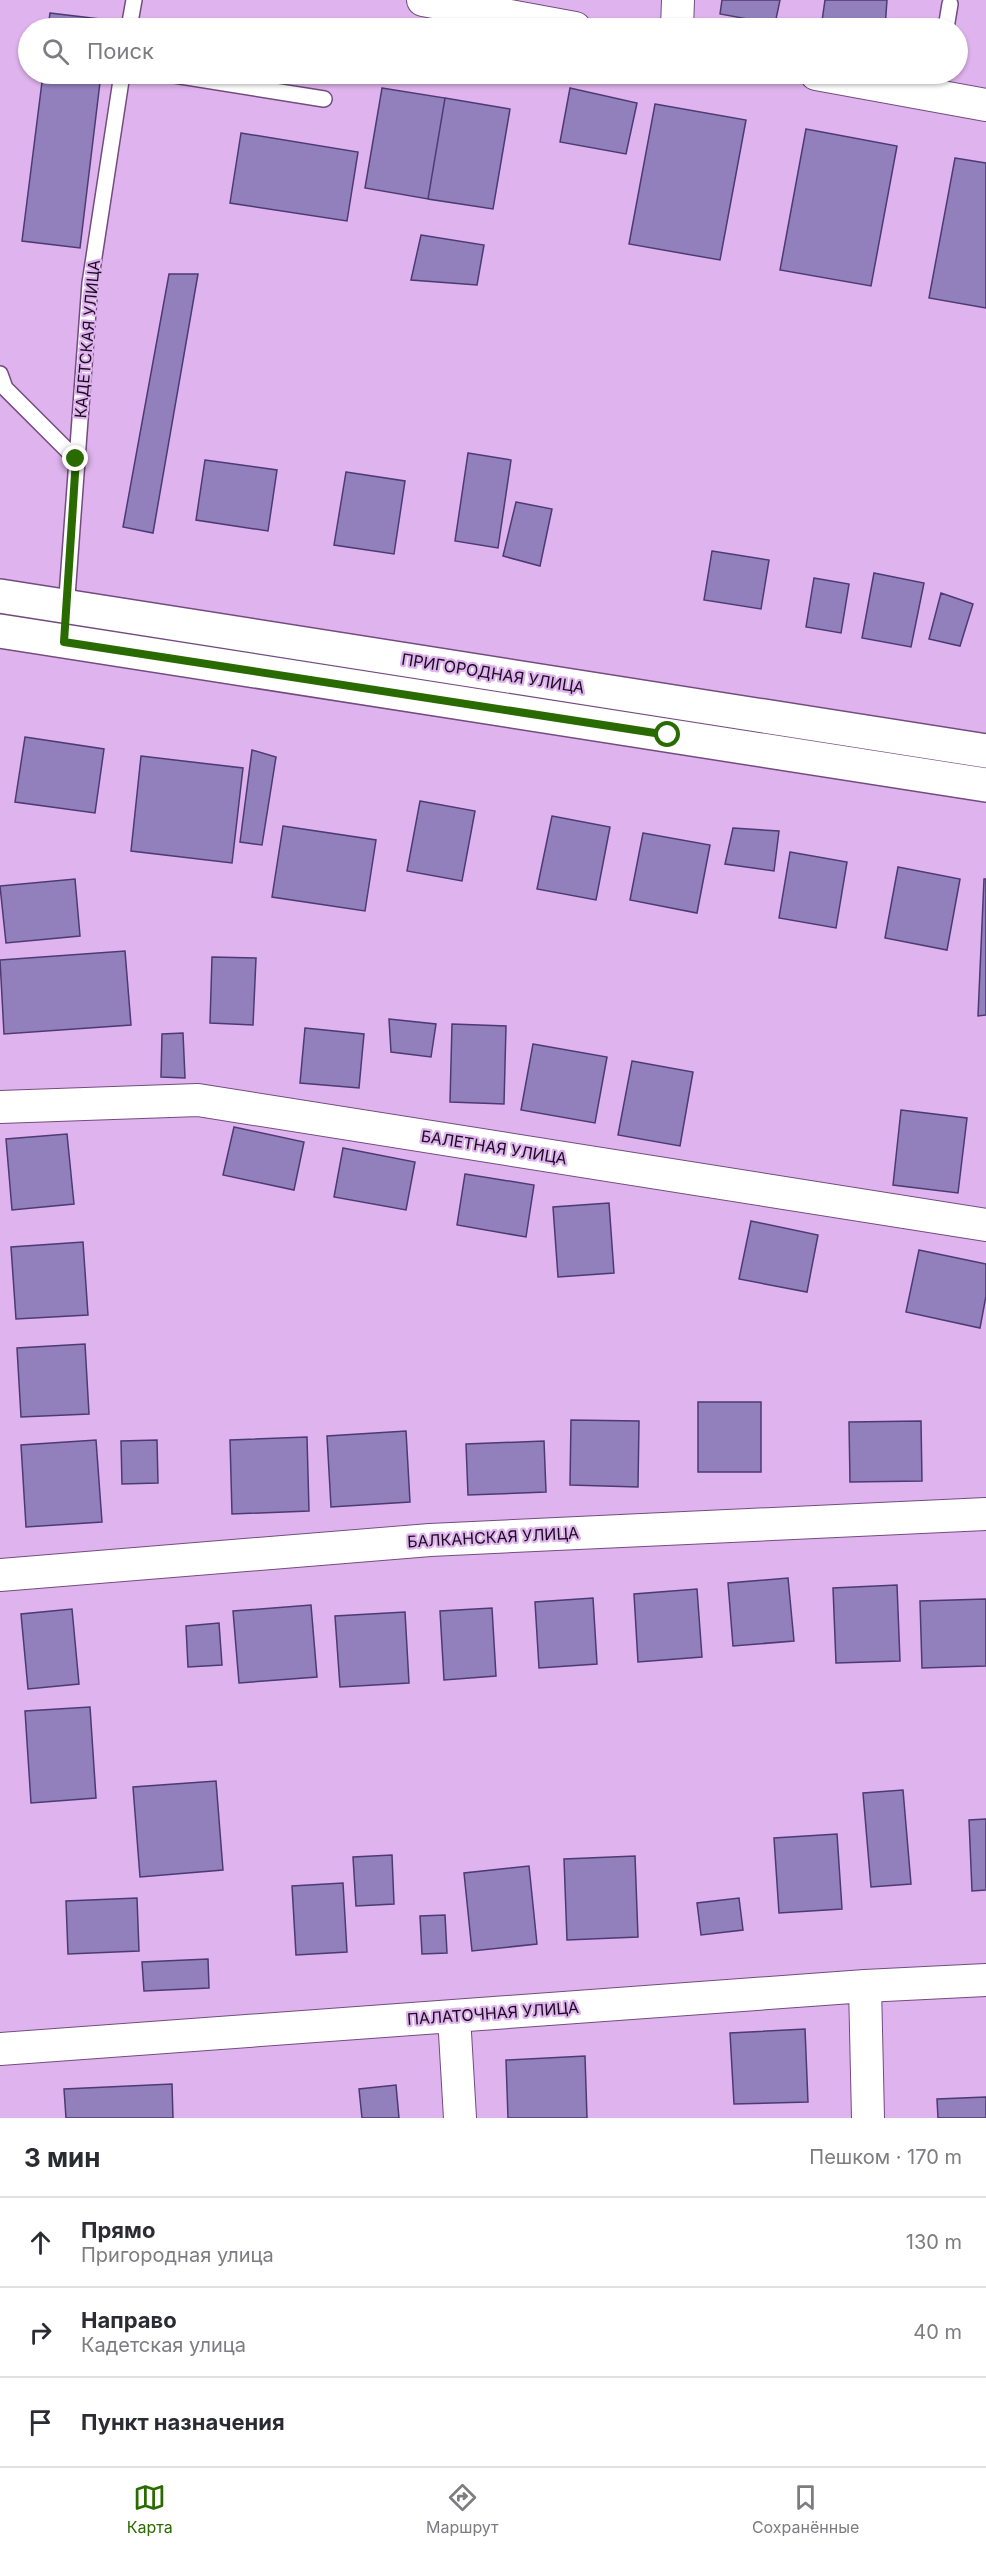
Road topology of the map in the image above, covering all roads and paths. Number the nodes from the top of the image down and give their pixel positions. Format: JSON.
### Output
{"nodes":[{"id":1,"x":134,"y":0,"type":"edge"},
{"id":2,"x":423,"y":0,"type":"edge"},
{"id":3,"x":678,"y":0,"type":"edge"},
{"id":4,"x":950,"y":4,"type":"dead end"},
{"id":5,"x":131,"y":18,"type":"edge"},
{"id":6,"x":521,"y":18,"type":"edge"},
{"id":7,"x":677,"y":18,"type":"edge"},
{"id":8,"x":948,"y":18,"type":"edge"},
{"id":9,"x":120,"y":84,"type":"edge"},
{"id":10,"x":230,"y":84,"type":"edge"},
{"id":11,"x":938,"y":85,"type":"edge"},
{"id":12,"x":324,"y":99,"type":"dead end"},
{"id":13,"x":986,"y":105,"type":"edge"},
{"id":14,"x":0,"y":374,"type":"edge"},
{"id":15,"x":76,"y":459,"type":"junction"},
{"id":16,"x":0,"y":596,"type":"edge"},
{"id":17,"x":66,"y":606,"type":"junction"},
{"id":18,"x":0,"y":631,"type":"edge"},
{"id":19,"x":64,"y":642,"type":"junction"},
{"id":20,"x":986,"y":751,"type":"edge"},
{"id":21,"x":986,"y":785,"type":"edge"},
{"id":22,"x":0,"y":1107,"type":"edge"},
{"id":23,"x":986,"y":1225,"type":"edge"},
{"id":24,"x":986,"y":1514,"type":"edge"},
{"id":25,"x":0,"y":1575,"type":"edge"},
{"id":26,"x":986,"y":1980,"type":"edge"},
{"id":27,"x":865,"y":1986,"type":"junction"},
{"id":28,"x":454,"y":2016,"type":"junction"},
{"id":29,"x":0,"y":2049,"type":"edge"},
{"id":30,"x":460,"y":2118,"type":"edge"},
{"id":31,"x":868,"y":2118,"type":"edge"}],
"edges":[{"from":1,"to":5,"type":"lane"},
{"from":2,"to":6,"type":"street"},
{"from":3,"to":7,"type":"street"},
{"from":4,"to":8,"type":"lane"},
{"from":9,"to":15,"type":"lane","name":"КАДЕТСКАЯ УЛИЦА"},
{"from":10,"to":12,"type":"lane"},
{"from":11,"to":13,"type":"street"},
{"from":14,"to":15,"type":"lane"},
{"from":15,"to":17,"type":"lane","name":"КАДЕТСКАЯ УЛИЦА"},
{"from":16,"to":17,"type":"street","name":"ПРИГОРОДНАЯ УЛИЦА"},
{"from":17,"to":19,"type":"lane","name":"КАДЕТСКАЯ УЛИЦА"},
{"from":17,"to":20,"type":"street","name":"ПРИГОРОДНАЯ УЛИЦА"},
{"from":18,"to":19,"type":"street","name":"ПРИГОРОДНАЯ УЛИЦА"},
{"from":19,"to":21,"type":"street","name":"ПРИГОРОДНАЯ УЛИЦА"},
{"from":22,"to":23,"type":"street","name":"БАЛЕТНАЯ УЛИЦА"},
{"from":24,"to":25,"type":"street","name":"БАЛКАНСКАЯ УЛИЦА"},
{"from":26,"to":27,"type":"street","name":"ПАЛАТОЧНАЯ УЛИЦА"},
{"from":27,"to":28,"type":"street","name":"ПАЛАТОЧНАЯ УЛИЦА"},
{"from":27,"to":31,"type":"street"},
{"from":28,"to":29,"type":"street","name":"ПАЛАТОЧНАЯ УЛИЦА"},
{"from":28,"to":30,"type":"street"}]}
